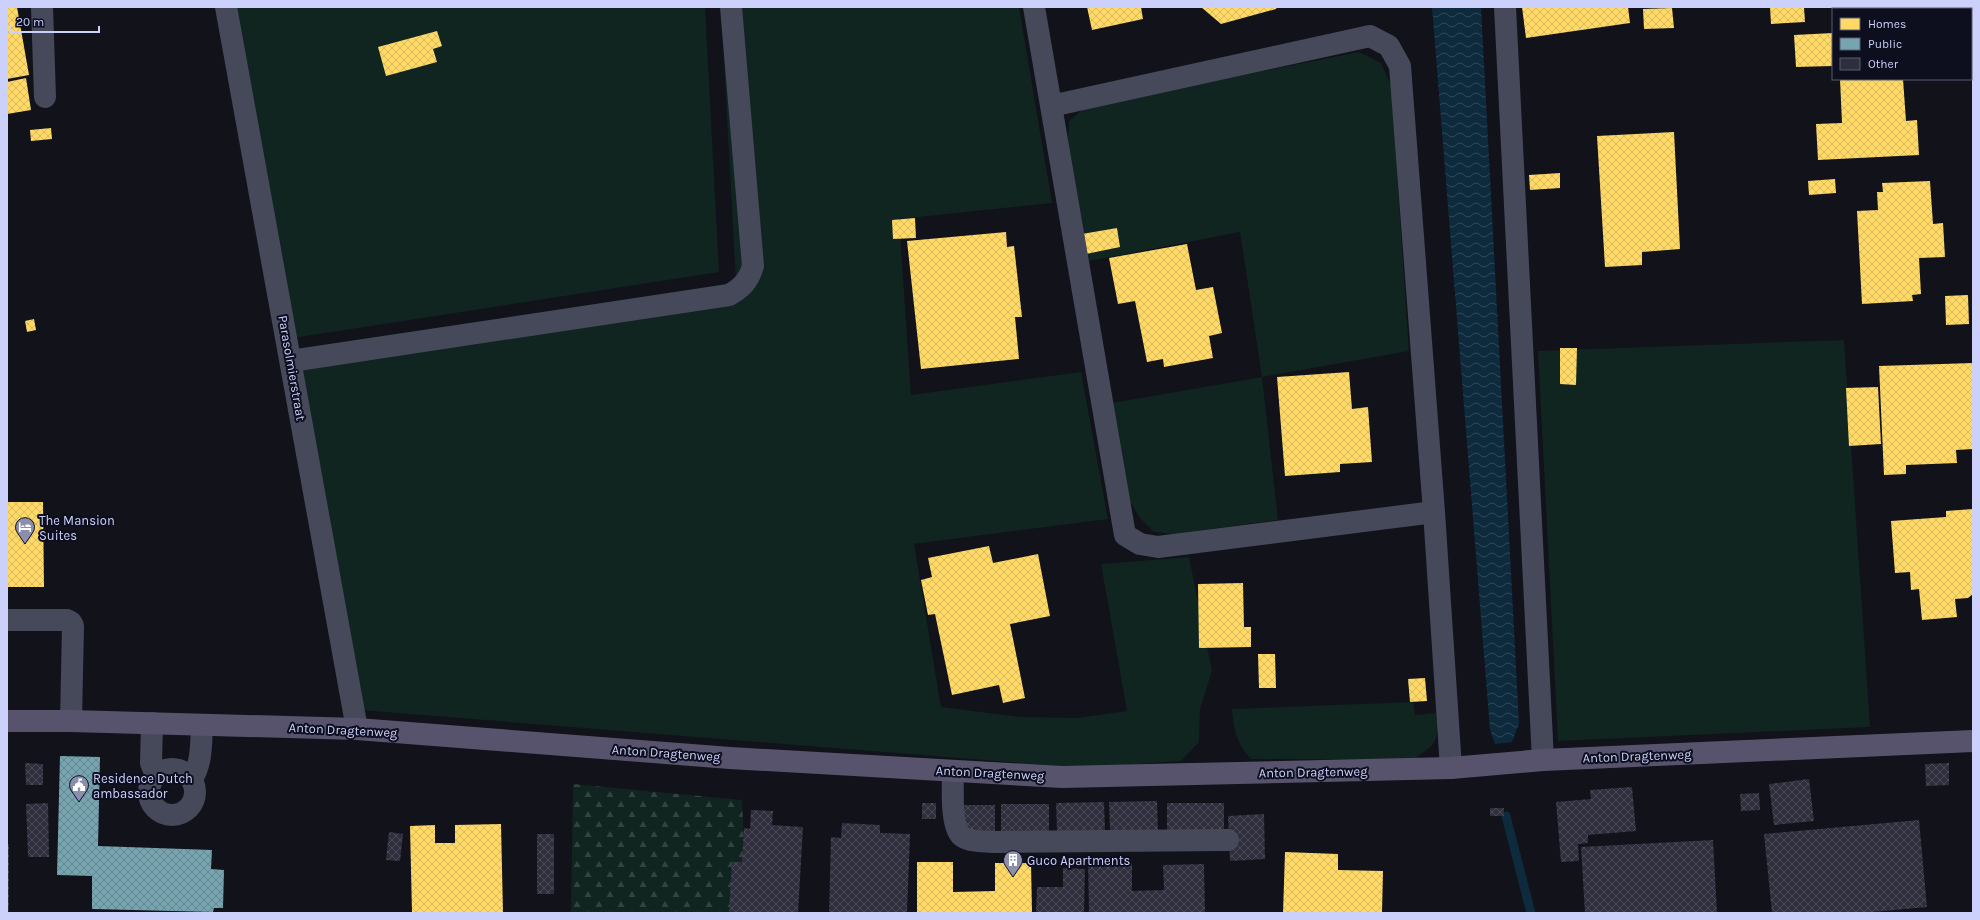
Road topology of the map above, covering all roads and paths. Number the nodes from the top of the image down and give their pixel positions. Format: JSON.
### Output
{"nodes":[{"id":1,"x":42,"y":7,"type":"edge"},
{"id":2,"x":226,"y":7,"type":"edge"},
{"id":3,"x":731,"y":7,"type":"edge"},
{"id":4,"x":1034,"y":7,"type":"edge"},
{"id":5,"x":1505,"y":7,"type":"edge"},
{"id":6,"x":45,"y":97,"type":"dead end"},
{"id":7,"x":1050,"y":106,"type":"junction"},
{"id":8,"x":290,"y":361,"type":"junction"},
{"id":9,"x":1434,"y":512,"type":"junction"},
{"id":10,"x":7,"y":620,"type":"edge"},
{"id":11,"x":7,"y":721,"type":"edge"},
{"id":12,"x":71,"y":721,"type":"junction"},
{"id":13,"x":152,"y":723,"type":"junction"},
{"id":14,"x":202,"y":725,"type":"junction"},
{"id":15,"x":357,"y":729,"type":"junction"},
{"id":16,"x":1973,"y":741,"type":"edge"},
{"id":17,"x":1543,"y":760,"type":"junction"},
{"id":18,"x":1451,"y":768,"type":"junction"},
{"id":19,"x":953,"y":771,"type":"junction"},
{"id":20,"x":156,"y":775,"type":"junction"},
{"id":21,"x":192,"y":779,"type":"junction"},
{"id":22,"x":1228,"y":840,"type":"dead end"}],
"edges":[{"from":1,"to":6,"type":"street"},
{"from":2,"to":8,"type":"street","name":"Parasolmierstraat"},
{"from":3,"to":8,"type":"street"},
{"from":4,"to":7,"type":"street"},
{"from":5,"to":17,"type":"street"},
{"from":7,"to":9,"type":"street"},
{"from":7,"to":9,"type":"street"},
{"from":8,"to":15,"type":"street","name":"Parasolmierstraat"},
{"from":9,"to":18,"type":"street"},
{"from":10,"to":12,"type":"street"},
{"from":11,"to":12,"type":"main road","name":"Anton Dragtenweg"},
{"from":12,"to":13,"type":"main road","name":"Anton Dragtenweg"},
{"from":13,"to":14,"type":"main road","name":"Anton Dragtenweg"},
{"from":13,"to":20,"type":"street"},
{"from":14,"to":15,"type":"main road","name":"Anton Dragtenweg"},
{"from":14,"to":21,"type":"street"},
{"from":15,"to":19,"type":"main road","name":"Anton Dragtenweg"},
{"from":16,"to":17,"type":"main road","name":"Anton Dragtenweg"},
{"from":17,"to":18,"type":"main road","name":"Anton Dragtenweg"},
{"from":18,"to":19,"type":"main road","name":"Anton Dragtenweg"},
{"from":19,"to":22,"type":"street"},
{"from":20,"to":21,"type":"street"},
{"from":20,"to":21,"type":"street"}]}
